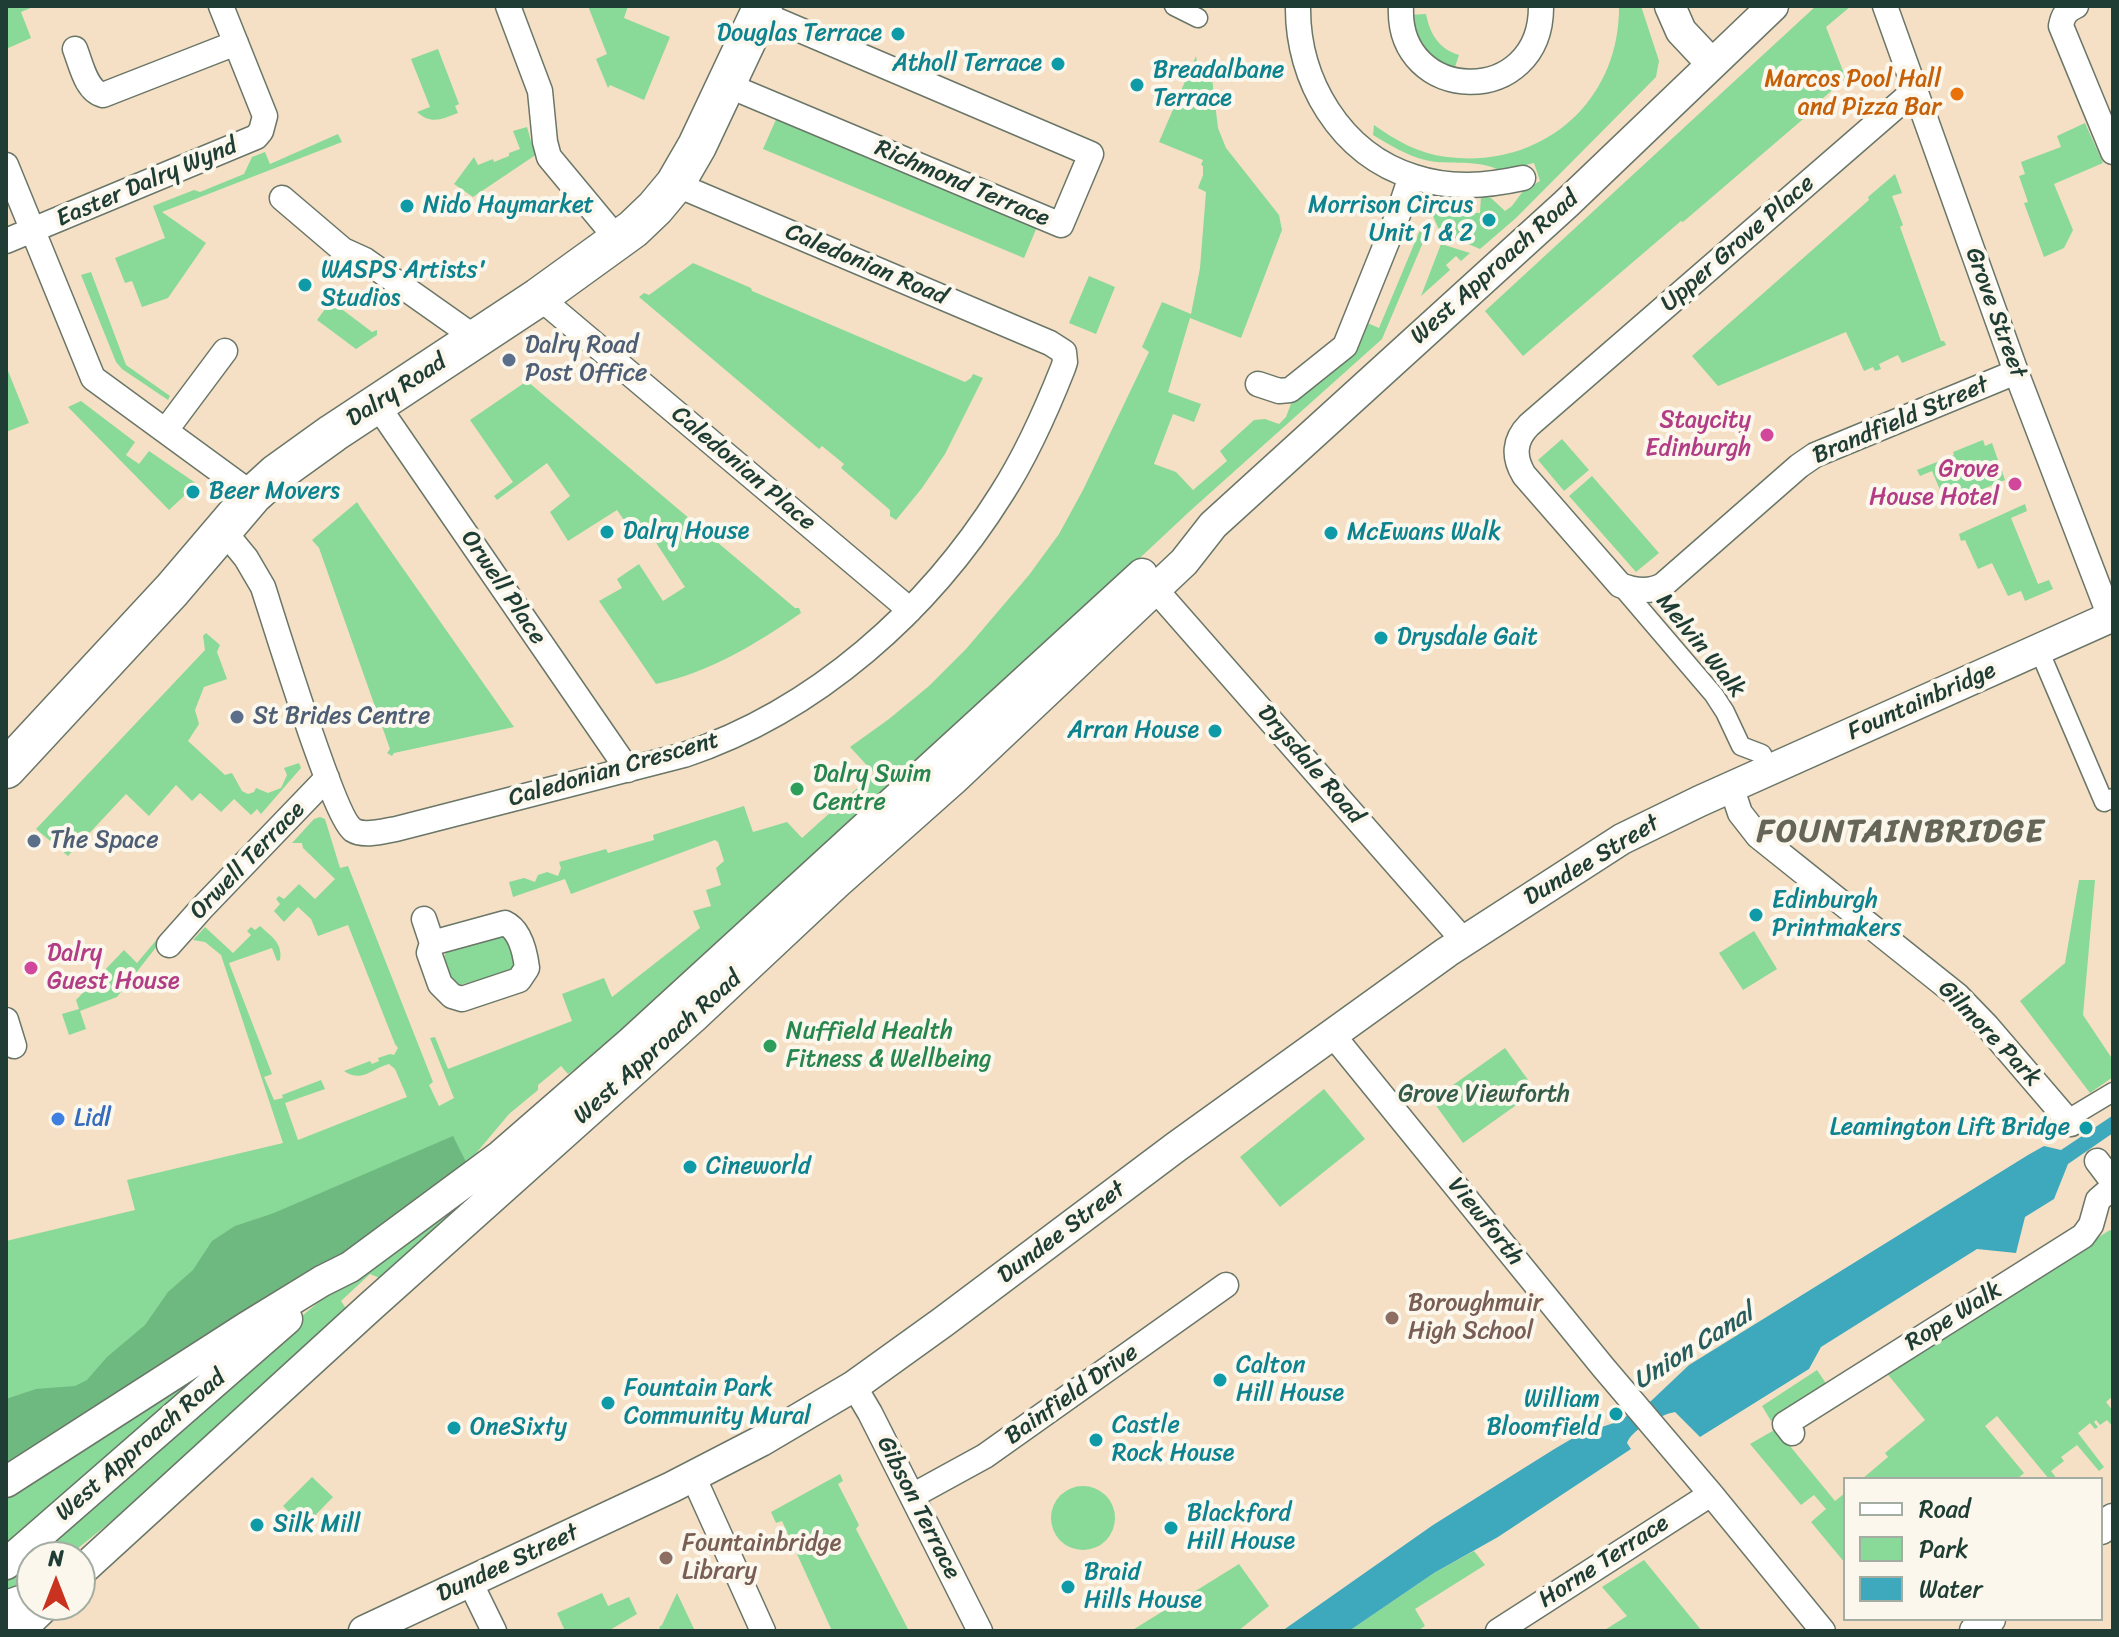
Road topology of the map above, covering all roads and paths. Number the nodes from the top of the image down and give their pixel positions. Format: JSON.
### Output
{"nodes":[{"id":1,"x":221,"y":6,"type":"edge"},
{"id":2,"x":508,"y":6,"type":"edge"},
{"id":3,"x":1174,"y":6,"type":"edge"},
{"id":4,"x":1298,"y":6,"type":"edge"},
{"id":5,"x":1401,"y":6,"type":"edge"},
{"id":6,"x":1541,"y":6,"type":"edge"},
{"id":7,"x":1670,"y":6,"type":"edge"},
{"id":8,"x":1773,"y":6,"type":"edge"},
{"id":9,"x":1885,"y":6,"type":"edge"},
{"id":10,"x":2076,"y":6,"type":"edge"},
{"id":11,"x":762,"y":10,"type":"edge"},
{"id":12,"x":1198,"y":18,"type":"dead end"},
{"id":13,"x":236,"y":43,"type":"junction"},
{"id":14,"x":75,"y":49,"type":"dead end"},
{"id":15,"x":1712,"y":64,"type":"junction"},
{"id":16,"x":727,"y":85,"type":"junction"},
{"id":17,"x":1915,"y":90,"type":"junction"},
{"id":18,"x":2113,"y":152,"type":"edge"},
{"id":19,"x":6,"y":165,"type":"edge"},
{"id":20,"x":1411,"y":176,"type":"junction"},
{"id":21,"x":1523,"y":178,"type":"dead end"},
{"id":22,"x":675,"y":184,"type":"junction"},
{"id":23,"x":282,"y":198,"type":"dead end"},
{"id":24,"x":33,"y":230,"type":"junction"},
{"id":25,"x":618,"y":240,"type":"junction"},
{"id":26,"x":6,"y":241,"type":"edge"},
{"id":27,"x":539,"y":297,"type":"junction"},
{"id":28,"x":477,"y":339,"type":"junction"},
{"id":29,"x":1057,"y":346,"type":"joint"},
{"id":30,"x":225,"y":351,"type":"dead end"},
{"id":31,"x":2016,"y":372,"type":"junction"},
{"id":32,"x":1258,"y":384,"type":"dead end"},
{"id":33,"x":377,"y":405,"type":"junction"},
{"id":34,"x":166,"y":430,"type":"junction"},
{"id":35,"x":253,"y":495,"type":"junction"},
{"id":36,"x":1213,"y":525,"type":"junction"},
{"id":37,"x":223,"y":530,"type":"junction"},
{"id":38,"x":1620,"y":585,"type":"junction"},
{"id":39,"x":1155,"y":589,"type":"junction"},
{"id":40,"x":910,"y":610,"type":"junction"},
{"id":41,"x":2112,"y":617,"type":"edge"},
{"id":42,"x":2039,"y":650,"type":"junction"},
{"id":43,"x":6,"y":769,"type":"edge"},
{"id":44,"x":628,"y":770,"type":"junction"},
{"id":45,"x":1769,"y":770,"type":"junction"},
{"id":46,"x":327,"y":778,"type":"junction"},
{"id":47,"x":1731,"y":786,"type":"junction"},
{"id":48,"x":2109,"y":800,"type":"edge"},
{"id":49,"x":351,"y":828,"type":"joint"},
{"id":50,"x":424,"y":919,"type":"dead end"},
{"id":51,"x":1464,"y":941,"type":"junction"},
{"id":52,"x":432,"y":943,"type":"dead end"},
{"id":53,"x":169,"y":945,"type":"dead end"},
{"id":54,"x":6,"y":1020,"type":"edge"},
{"id":55,"x":1332,"y":1034,"type":"junction"},
{"id":56,"x":14,"y":1046,"type":"dead end"},
{"id":57,"x":2113,"y":1092,"type":"edge"},
{"id":58,"x":2070,"y":1122,"type":"joint"},
{"id":59,"x":2097,"y":1161,"type":"dead end"},
{"id":60,"x":2113,"y":1185,"type":"edge"},
{"id":61,"x":350,"y":1267,"type":"junction"},
{"id":62,"x":1226,"y":1285,"type":"dead end"},
{"id":63,"x":854,"y":1386,"type":"junction"},
{"id":64,"x":1792,"y":1433,"type":"dead end"},
{"id":65,"x":693,"y":1476,"type":"junction"},
{"id":66,"x":6,"y":1482,"type":"edge"},
{"id":67,"x":1711,"y":1494,"type":"junction"},
{"id":68,"x":912,"y":1496,"type":"junction"},
{"id":69,"x":96,"y":1556,"type":"edge"},
{"id":70,"x":6,"y":1564,"type":"edge"},
{"id":71,"x":470,"y":1582,"type":"junction"},
{"id":72,"x":364,"y":1631,"type":"edge"},
{"id":73,"x":494,"y":1631,"type":"edge"},
{"id":74,"x":763,"y":1631,"type":"edge"},
{"id":75,"x":980,"y":1631,"type":"edge"},
{"id":76,"x":1498,"y":1631,"type":"edge"},
{"id":77,"x":1823,"y":1631,"type":"edge"}],
"edges":[{"from":1,"to":13,"type":"street","name":"Easter Dalry Wynd"},
{"from":2,"to":25,"type":"street"},
{"from":3,"to":12,"type":"street"},
{"from":4,"to":20,"type":"street"},
{"from":5,"to":6,"type":"street"},
{"from":7,"to":15,"type":"street"},
{"from":8,"to":15,"type":"street","name":"West Approach Road"},
{"from":9,"to":17,"type":"street","name":"Grove Street"},
{"from":10,"to":18,"type":"street"},
{"from":11,"to":16,"type":"main road","name":"Dalry Road"},
{"from":11,"to":16,"type":"street","name":"Richmond Terrace"},
{"from":13,"to":14,"type":"street"},
{"from":13,"to":24,"type":"street","name":"Easter Dalry Wynd"},
{"from":15,"to":36,"type":"street","name":"West Approach Road"},
{"from":16,"to":22,"type":"main road","name":"Dalry Road"},
{"from":17,"to":31,"type":"street","name":"Grove Street"},
{"from":17,"to":38,"type":"street","name":"Upper Grove Place"},
{"from":19,"to":24,"type":"street"},
{"from":20,"to":21,"type":"street"},
{"from":20,"to":32,"type":"street"},
{"from":22,"to":25,"type":"main road","name":"Dalry Road"},
{"from":22,"to":29,"type":"street","name":"Caledonian Road"},
{"from":23,"to":28,"type":"street"},
{"from":24,"to":26,"type":"street","name":"Easter Dalry Wynd"},
{"from":24,"to":34,"type":"street"},
{"from":25,"to":27,"type":"main road","name":"Dalry Road"},
{"from":27,"to":28,"type":"main road","name":"Dalry Road"},
{"from":27,"to":40,"type":"street","name":"Caledonian Place"},
{"from":28,"to":33,"type":"main road","name":"Dalry Road"},
{"from":29,"to":40,"type":"street","name":"Caledonian Crescent"},
{"from":30,"to":34,"type":"street"},
{"from":31,"to":38,"type":"street","name":"Brandfield Street"},
{"from":31,"to":41,"type":"street","name":"Grove Street"},
{"from":33,"to":35,"type":"main road","name":"Dalry Road"},
{"from":33,"to":44,"type":"street","name":"Orwell Place"},
{"from":34,"to":35,"type":"street"},
{"from":35,"to":37,"type":"main road","name":"Dalry Road"},
{"from":36,"to":39,"type":"street","name":"West Approach Road"},
{"from":36,"to":61,"type":"street","name":"West Approach Road"},
{"from":37,"to":43,"type":"main road","name":"Dalry Road"},
{"from":37,"to":46,"type":"street","name":"Orwell Terrace"},
{"from":38,"to":45,"type":"street","name":"Melvin Walk"},
{"from":39,"to":51,"type":"street","name":"Drysdale Road"},
{"from":39,"to":69,"type":"street","name":"West Approach Road"},
{"from":40,"to":44,"type":"street","name":"Caledonian Crescent"},
{"from":41,"to":42,"type":"street","name":"Fountainbridge"},
{"from":42,"to":45,"type":"street","name":"Fountainbridge"},
{"from":42,"to":48,"type":"street"},
{"from":44,"to":49,"type":"street","name":"Caledonian Crescent"},
{"from":45,"to":47,"type":"street","name":"Fountainbridge"},
{"from":46,"to":49,"type":"street","name":"Orwell Terrace"},
{"from":46,"to":53,"type":"street","name":"Orwell Terrace"},
{"from":47,"to":51,"type":"street","name":"Dundee Street"},
{"from":47,"to":58,"type":"street","name":"Gilmore Park"},
{"from":50,"to":52,"type":"street"},
{"from":51,"to":55,"type":"street","name":"Dundee Street"},
{"from":54,"to":56,"type":"street"},
{"from":55,"to":63,"type":"street","name":"Dundee Street"},
{"from":55,"to":67,"type":"street","name":"Viewforth"},
{"from":57,"to":58,"type":"street"},
{"from":59,"to":60,"type":"street"},
{"from":60,"to":64,"type":"street","name":"Rope Walk"},
{"from":61,"to":66,"type":"street","name":"West Approach Road"},
{"from":61,"to":70,"type":"street","name":"West Approach Road"},
{"from":62,"to":68,"type":"street","name":"Bainfield Drive"},
{"from":63,"to":65,"type":"street","name":"Dundee Street"},
{"from":63,"to":68,"type":"street","name":"Gibson Terrace"},
{"from":65,"to":71,"type":"street","name":"Dundee Street"},
{"from":65,"to":74,"type":"street"},
{"from":67,"to":76,"type":"street","name":"Horne Terrace"},
{"from":67,"to":77,"type":"street","name":"Viewforth"},
{"from":68,"to":75,"type":"street","name":"Gibson Terrace"},
{"from":71,"to":72,"type":"street","name":"Dundee Street"},
{"from":71,"to":73,"type":"street"}]}
